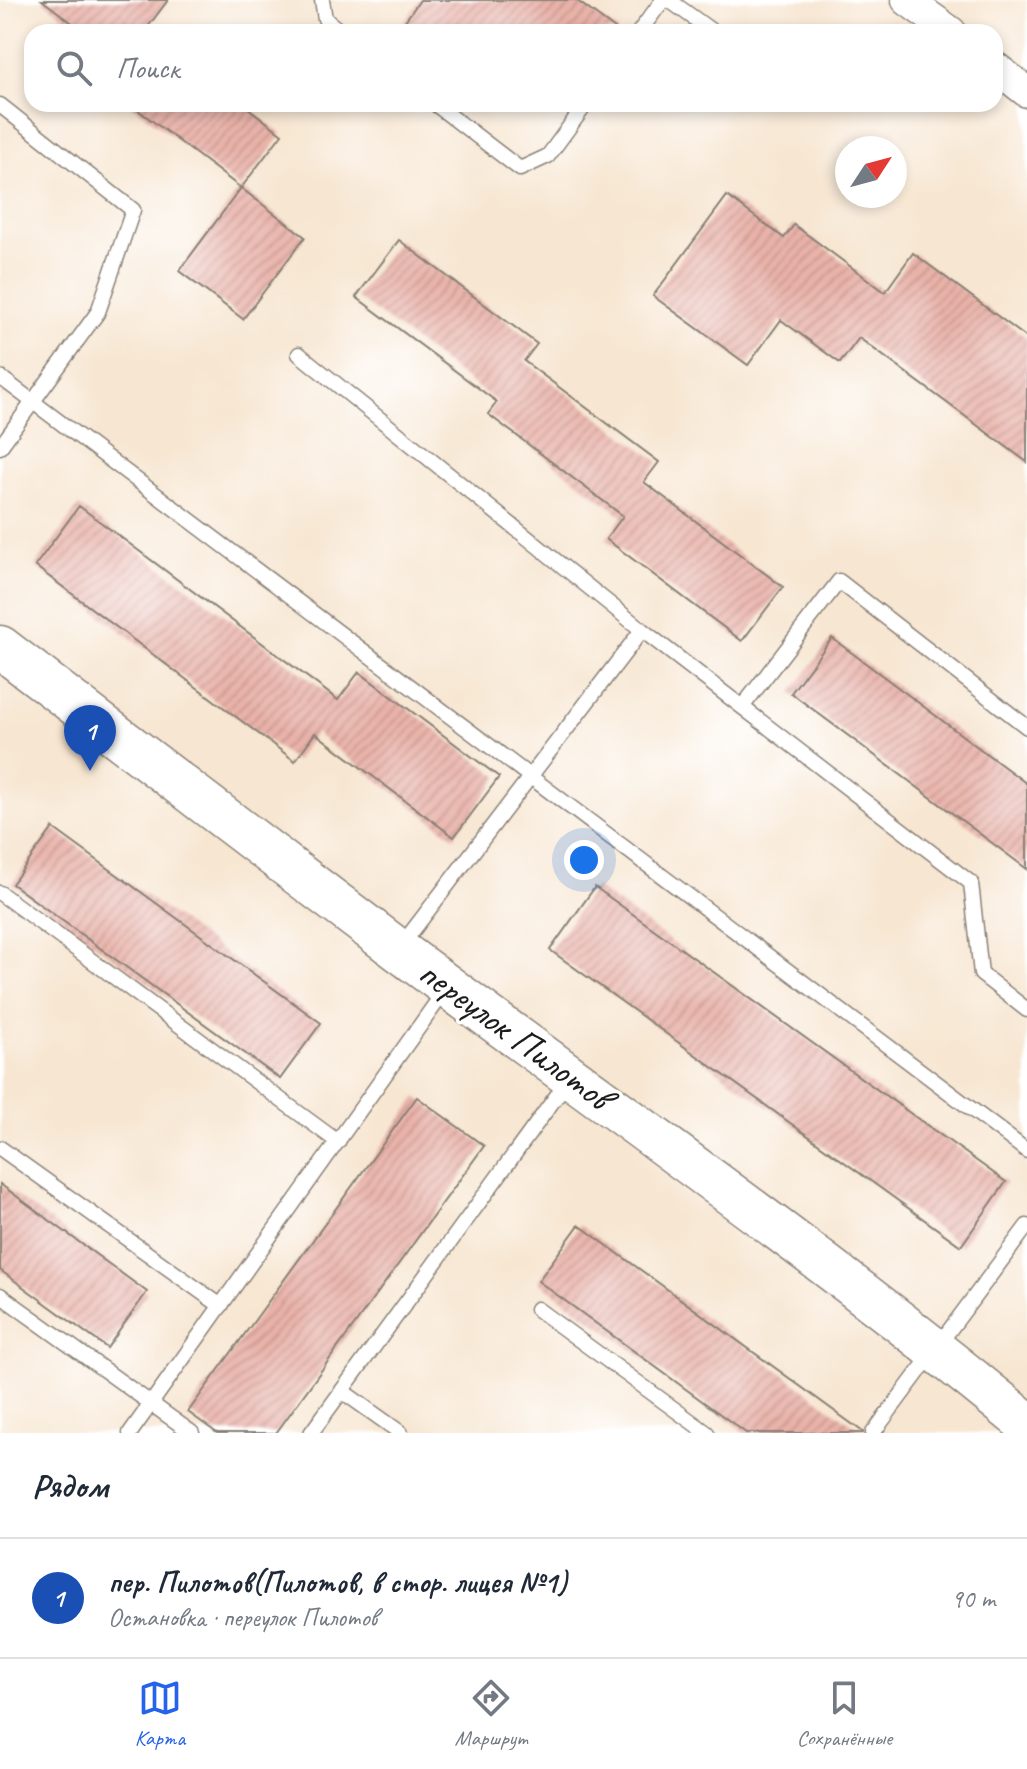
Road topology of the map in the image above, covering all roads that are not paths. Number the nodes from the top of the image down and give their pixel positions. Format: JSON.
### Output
{"nodes":[{"id":1,"x":322,"y":0,"type":"edge"},
{"id":2,"x":663,"y":0,"type":"edge"},
{"id":3,"x":669,"y":0,"type":"edge"},
{"id":4,"x":907,"y":0,"type":"edge"},
{"id":5,"x":331,"y":24,"type":"edge"},
{"id":6,"x":645,"y":24,"type":"edge"},
{"id":7,"x":702,"y":24,"type":"edge"},
{"id":8,"x":940,"y":24,"type":"edge"},
{"id":9,"x":1003,"y":73,"type":"edge"},
{"id":10,"x":1027,"y":92,"type":"edge"},
{"id":11,"x":0,"y":105,"type":"edge"},
{"id":12,"x":445,"y":112,"type":"edge"},
{"id":13,"x":580,"y":112,"type":"edge"},
{"id":14,"x":299,"y":354,"type":"dead end"},
{"id":15,"x":0,"y":377,"type":"edge"},
{"id":16,"x":32,"y":401,"type":"junction"},
{"id":17,"x":0,"y":447,"type":"edge"},
{"id":18,"x":642,"y":630,"type":"junction"},
{"id":19,"x":0,"y":647,"type":"edge"},
{"id":20,"x":743,"y":706,"type":"junction"},
{"id":21,"x":1027,"y":727,"type":"edge"},
{"id":22,"x":529,"y":777,"type":"junction"},
{"id":23,"x":0,"y":893,"type":"edge"},
{"id":24,"x":398,"y":950,"type":"junction"},
{"id":25,"x":449,"y":986,"type":"junction"},
{"id":26,"x":1027,"y":1010,"type":"edge"},
{"id":27,"x":572,"y":1075,"type":"junction"},
{"id":28,"x":338,"y":1142,"type":"junction"},
{"id":29,"x":0,"y":1148,"type":"edge"},
{"id":30,"x":1027,"y":1151,"type":"edge"},
{"id":31,"x":1027,"y":1226,"type":"edge"},
{"id":32,"x":0,"y":1295,"type":"edge"},
{"id":33,"x":221,"y":1306,"type":"junction"},
{"id":34,"x":537,"y":1309,"type":"dead end"},
{"id":35,"x":935,"y":1349,"type":"junction"},
{"id":36,"x":342,"y":1391,"type":"junction"},
{"id":37,"x":152,"y":1404,"type":"junction"},
{"id":38,"x":1027,"y":1424,"type":"edge"},
{"id":39,"x":130,"y":1433,"type":"edge"},
{"id":40,"x":192,"y":1433,"type":"edge"},
{"id":41,"x":311,"y":1433,"type":"edge"},
{"id":42,"x":401,"y":1433,"type":"edge"},
{"id":43,"x":707,"y":1433,"type":"edge"},
{"id":44,"x":873,"y":1433,"type":"edge"}],
"edges":[{"from":1,"to":5,"type":"lane"},
{"from":2,"to":6,"type":"lane"},
{"from":3,"to":7,"type":"lane"},
{"from":4,"to":8,"type":"street"},
{"from":9,"to":10,"type":"street"},
{"from":11,"to":16,"type":"lane"},
{"from":12,"to":13,"type":"lane"},
{"from":14,"to":18,"type":"lane"},
{"from":15,"to":16,"type":"lane"},
{"from":16,"to":17,"type":"lane"},
{"from":16,"to":22,"type":"lane"},
{"from":18,"to":20,"type":"lane"},
{"from":18,"to":22,"type":"lane"},
{"from":19,"to":24,"type":"main road","name":"переулок Пилотов"},
{"from":20,"to":21,"type":"lane"},
{"from":20,"to":26,"type":"lane"},
{"from":22,"to":24,"type":"lane"},
{"from":22,"to":30,"type":"lane"},
{"from":23,"to":28,"type":"lane"},
{"from":24,"to":25,"type":"main road","name":"переулок Пилотов"},
{"from":25,"to":27,"type":"main road","name":"переулок Пилотов"},
{"from":25,"to":28,"type":"lane"},
{"from":27,"to":35,"type":"main road","name":"переулок Пилотов"},
{"from":27,"to":36,"type":"lane"},
{"from":28,"to":33,"type":"lane"},
{"from":29,"to":33,"type":"lane"},
{"from":31,"to":35,"type":"lane"},
{"from":32,"to":37,"type":"lane"},
{"from":33,"to":37,"type":"lane"},
{"from":34,"to":43,"type":"lane"},
{"from":35,"to":38,"type":"main road","name":"переулок Пилотов"},
{"from":35,"to":44,"type":"lane"},
{"from":36,"to":41,"type":"lane"},
{"from":36,"to":42,"type":"lane"},
{"from":37,"to":39,"type":"lane"},
{"from":37,"to":40,"type":"lane"}]}
